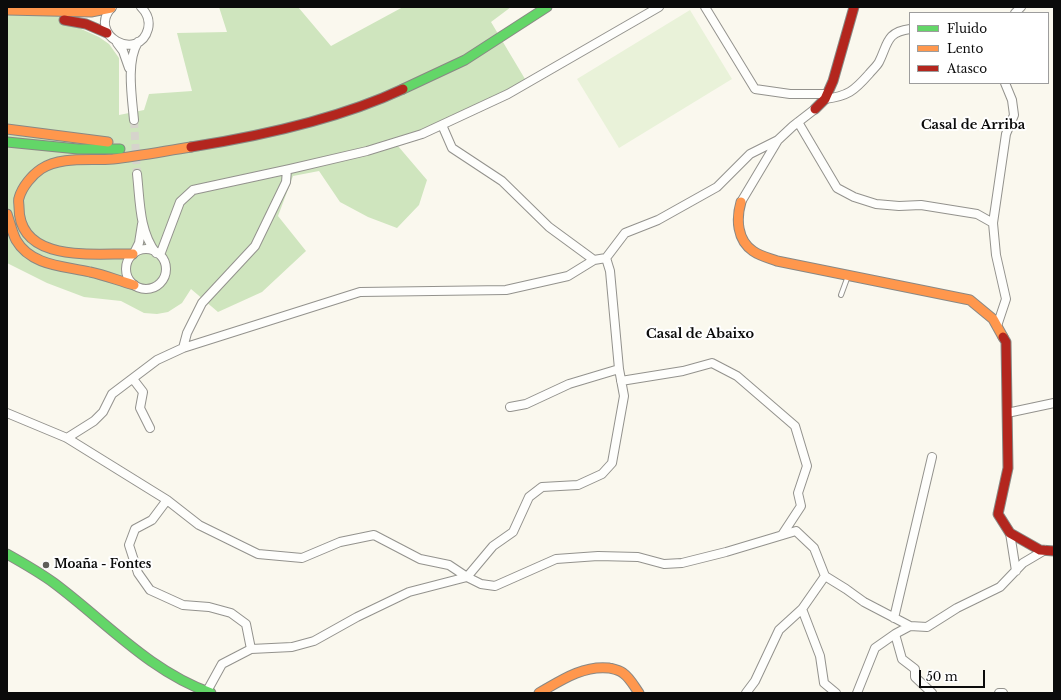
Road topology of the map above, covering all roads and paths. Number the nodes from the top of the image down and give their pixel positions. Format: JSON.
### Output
{"nodes":[{"id":1,"x":141,"y":7,"type":"edge"},
{"id":2,"x":547,"y":7,"type":"edge"},
{"id":3,"x":659,"y":7,"type":"edge"},
{"id":4,"x":705,"y":7,"type":"edge"},
{"id":5,"x":854,"y":7,"type":"edge"},
{"id":6,"x":112,"y":8,"type":"edge"},
{"id":7,"x":7,"y":10,"type":"edge"},
{"id":8,"x":7,"y":19,"type":"edge"},
{"id":9,"x":909,"y":29,"type":"edge"},
{"id":10,"x":107,"y":33,"type":"junction"},
{"id":11,"x":138,"y":42,"type":"junction"},
{"id":12,"x":118,"y":43,"type":"junction"},
{"id":13,"x":131,"y":75,"type":"junction"},
{"id":14,"x":1005,"y":84,"type":"edge"},
{"id":15,"x":826,"y":97,"type":"junction"},
{"id":16,"x":815,"y":109,"type":"joint"},
{"id":17,"x":134,"y":120,"type":"tunnel mouth"},
{"id":18,"x":798,"y":122,"type":"junction"},
{"id":19,"x":442,"y":125,"type":"junction"},
{"id":20,"x":7,"y":129,"type":"edge"},
{"id":21,"x":778,"y":140,"type":"junction"},
{"id":22,"x":7,"y":142,"type":"edge"},
{"id":23,"x":138,"y":147,"type":"junction"},
{"id":24,"x":189,"y":147,"type":"junction"},
{"id":25,"x":287,"y":170,"type":"junction"},
{"id":26,"x":137,"y":174,"type":"tunnel mouth"},
{"id":27,"x":741,"y":202,"type":"joint"},
{"id":28,"x":7,"y":214,"type":"edge"},
{"id":29,"x":142,"y":221,"type":"junction"},
{"id":30,"x":993,"y":223,"type":"junction"},
{"id":31,"x":134,"y":254,"type":"junction"},
{"id":32,"x":158,"y":254,"type":"junction"},
{"id":33,"x":606,"y":258,"type":"junction"},
{"id":34,"x":594,"y":260,"type":"junction"},
{"id":35,"x":848,"y":275,"type":"junction"},
{"id":36,"x":134,"y":285,"type":"junction"},
{"id":37,"x":841,"y":295,"type":"dead end"},
{"id":38,"x":997,"y":326,"type":"junction"},
{"id":39,"x":183,"y":348,"type":"junction"},
{"id":40,"x":619,"y":369,"type":"junction"},
{"id":41,"x":133,"y":379,"type":"junction"},
{"id":42,"x":621,"y":381,"type":"junction"},
{"id":43,"x":1054,"y":403,"type":"edge"},
{"id":44,"x":510,"y":407,"type":"dead end"},
{"id":45,"x":7,"y":413,"type":"edge"},
{"id":46,"x":1007,"y":413,"type":"junction"},
{"id":47,"x":150,"y":428,"type":"dead end"},
{"id":48,"x":67,"y":438,"type":"junction"},
{"id":49,"x":932,"y":457,"type":"dead end"},
{"id":50,"x":167,"y":500,"type":"junction"},
{"id":51,"x":1010,"y":534,"type":"junction"},
{"id":52,"x":782,"y":535,"type":"junction"},
{"id":53,"x":1050,"y":551,"type":"edge"},
{"id":54,"x":7,"y":554,"type":"edge"},
{"id":55,"x":1016,"y":571,"type":"junction"},
{"id":56,"x":825,"y":576,"type":"junction"},
{"id":57,"x":467,"y":577,"type":"junction"},
{"id":58,"x":802,"y":609,"type":"junction"},
{"id":59,"x":894,"y":618,"type":"junction"},
{"id":60,"x":910,"y":626,"type":"junction"},
{"id":61,"x":895,"y":634,"type":"junction"},
{"id":62,"x":250,"y":649,"type":"junction"},
{"id":63,"x":207,"y":692,"type":"edge"},
{"id":64,"x":539,"y":693,"type":"edge"},
{"id":65,"x":639,"y":693,"type":"edge"},
{"id":66,"x":746,"y":693,"type":"edge"},
{"id":67,"x":836,"y":693,"type":"edge"},
{"id":68,"x":857,"y":693,"type":"edge"},
{"id":69,"x":932,"y":693,"type":"edge"},
{"id":70,"x":999,"y":693,"type":"edge"},
{"id":71,"x":1003,"y":693,"type":"edge"}],
"edges":[{"from":1,"to":11,"type":"street"},
{"from":2,"to":24,"type":"main road"},
{"from":3,"to":19,"type":"street"},
{"from":4,"to":15,"type":"street"},
{"from":5,"to":15,"type":"main road"},
{"from":6,"to":7,"type":"main road"},
{"from":6,"to":10,"type":"street"},
{"from":8,"to":10,"type":"main road"},
{"from":9,"to":15,"type":"street"},
{"from":10,"to":12,"type":"street"},
{"from":11,"to":12,"type":"street"},
{"from":11,"to":13,"type":"street"},
{"from":12,"to":13,"type":"street"},
{"from":13,"to":17,"type":"street"},
{"from":14,"to":30,"type":"street"},
{"from":15,"to":16,"type":"main road"},
{"from":16,"to":18,"type":"street"},
{"from":18,"to":21,"type":"street"},
{"from":18,"to":30,"type":"street"},
{"from":19,"to":25,"type":"street"},
{"from":19,"to":34,"type":"street"},
{"from":20,"to":23,"type":"main road"},
{"from":21,"to":27,"type":"street"},
{"from":21,"to":33,"type":"street"},
{"from":22,"to":23,"type":"main road"},
{"from":23,"to":24,"type":"main road"},
{"from":24,"to":31,"type":"main road"},
{"from":25,"to":32,"type":"street"},
{"from":25,"to":39,"type":"street"},
{"from":26,"to":29,"type":"street"},
{"from":27,"to":35,"type":"main road"},
{"from":28,"to":36,"type":"main road"},
{"from":29,"to":31,"type":"street"},
{"from":29,"to":32,"type":"street"},
{"from":30,"to":38,"type":"street"},
{"from":31,"to":32,"type":"street"},
{"from":31,"to":36,"type":"street"},
{"from":32,"to":36,"type":"street"},
{"from":33,"to":34,"type":"street"},
{"from":33,"to":40,"type":"street"},
{"from":34,"to":39,"type":"street"},
{"from":35,"to":37,"type":"lane"},
{"from":35,"to":38,"type":"main road"},
{"from":38,"to":46,"type":"main road"},
{"from":39,"to":41,"type":"street"},
{"from":40,"to":42,"type":"street"},
{"from":40,"to":44,"type":"street"},
{"from":41,"to":47,"type":"street"},
{"from":41,"to":48,"type":"street"},
{"from":42,"to":52,"type":"street"},
{"from":42,"to":57,"type":"street"},
{"from":43,"to":46,"type":"street"},
{"from":45,"to":48,"type":"street"},
{"from":46,"to":51,"type":"main road"},
{"from":48,"to":50,"type":"street"},
{"from":49,"to":59,"type":"street"},
{"from":50,"to":57,"type":"street"},
{"from":50,"to":62,"type":"street"},
{"from":51,"to":53,"type":"main road"},
{"from":51,"to":55,"type":"street"},
{"from":52,"to":56,"type":"street"},
{"from":52,"to":57,"type":"street"},
{"from":53,"to":55,"type":"street"},
{"from":54,"to":63,"type":"main road"},
{"from":55,"to":60,"type":"street"},
{"from":56,"to":58,"type":"street"},
{"from":56,"to":59,"type":"street"},
{"from":57,"to":62,"type":"street"},
{"from":58,"to":66,"type":"street"},
{"from":58,"to":67,"type":"street"},
{"from":59,"to":60,"type":"street"},
{"from":60,"to":61,"type":"street"},
{"from":61,"to":68,"type":"street"},
{"from":61,"to":69,"type":"street"},
{"from":62,"to":63,"type":"street"},
{"from":64,"to":65,"type":"main road"},
{"from":70,"to":71,"type":"street"}]}
